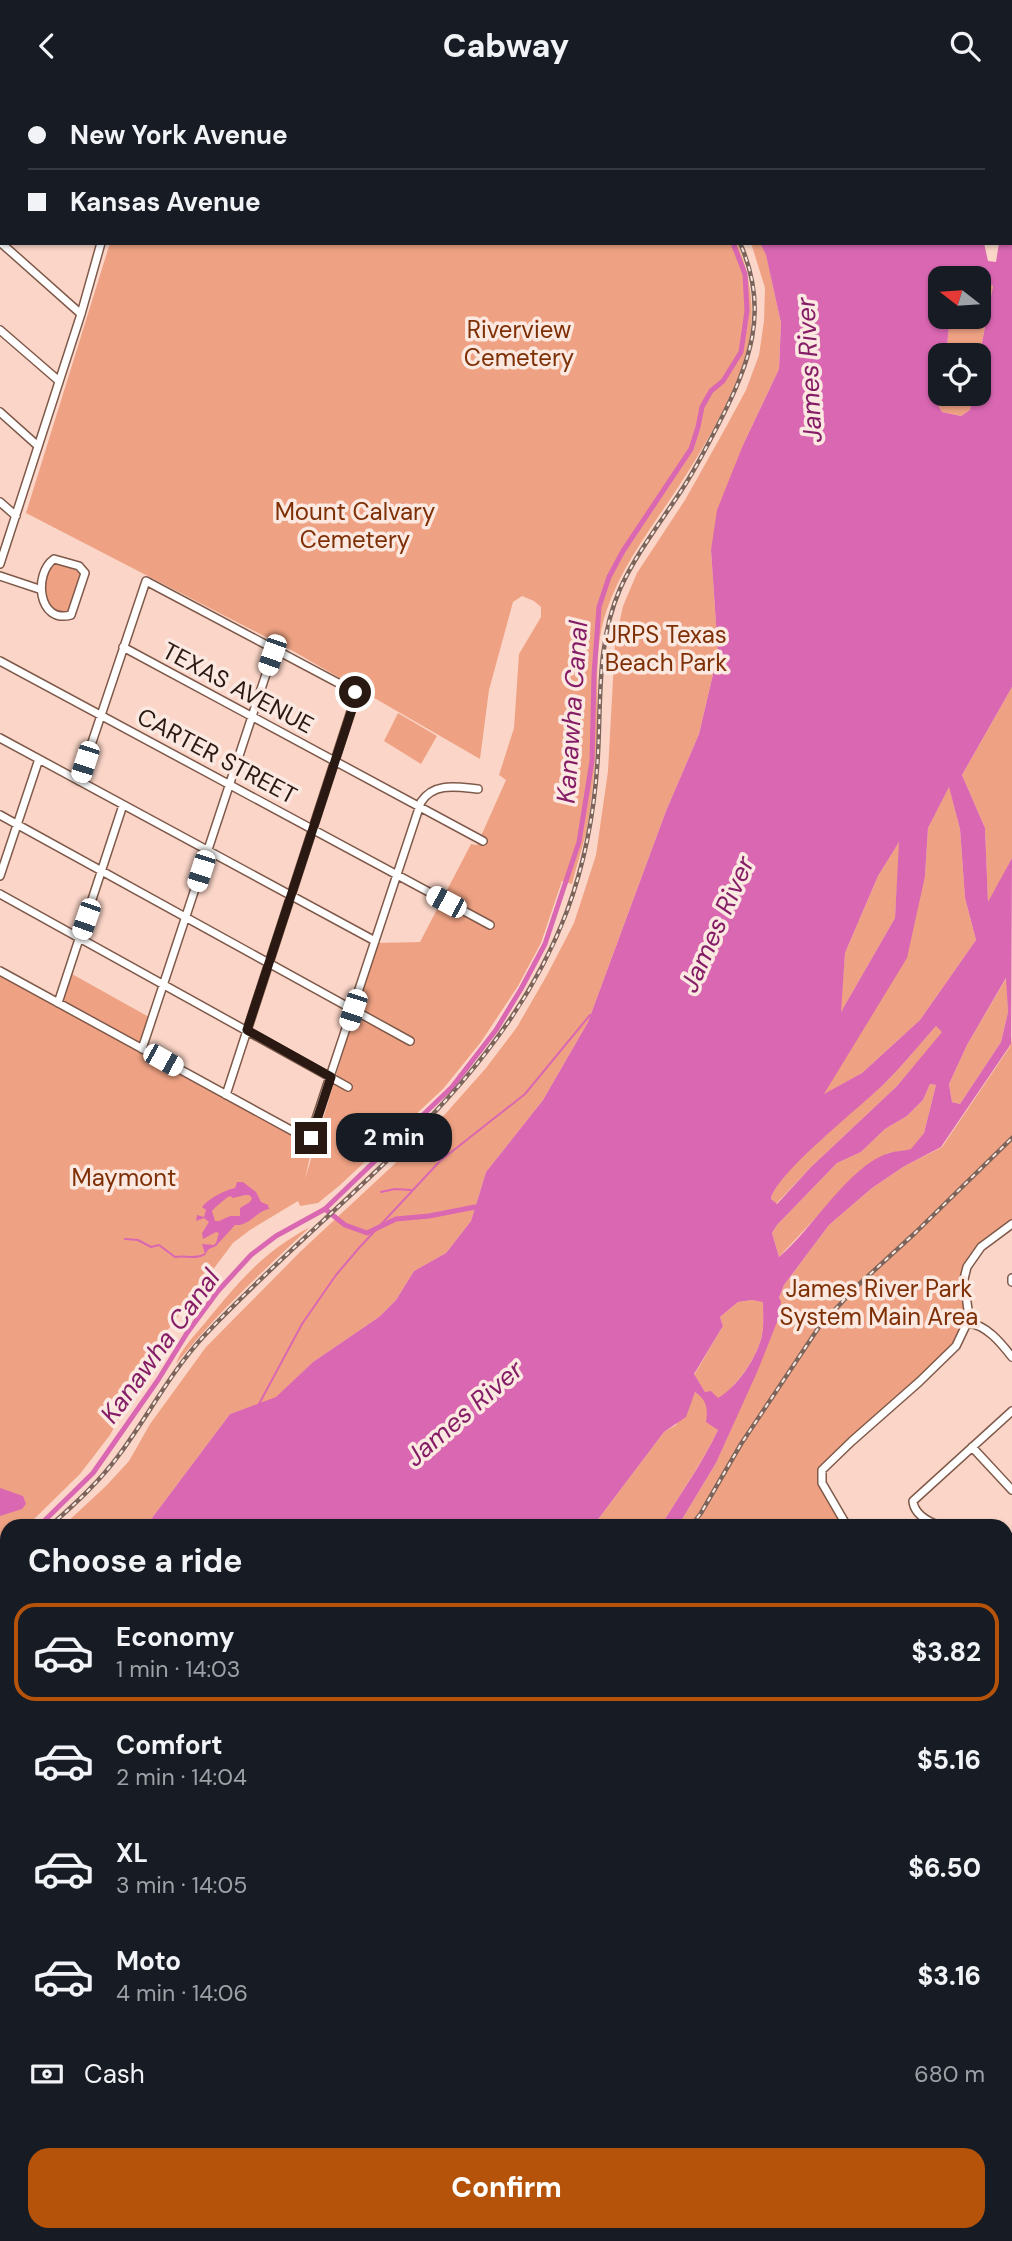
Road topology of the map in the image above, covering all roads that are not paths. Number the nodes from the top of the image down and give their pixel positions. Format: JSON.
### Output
{"nodes":[{"id":1,"x":3,"y":245,"type":"edge"},
{"id":2,"x":101,"y":245,"type":"edge"},
{"id":3,"x":82,"y":314,"type":"junction"},
{"id":4,"x":0,"y":330,"type":"edge"},
{"id":5,"x":59,"y":381,"type":"junction"},
{"id":6,"x":0,"y":412,"type":"edge"},
{"id":7,"x":38,"y":446,"type":"junction"},
{"id":8,"x":0,"y":502,"type":"edge"},
{"id":9,"x":16,"y":516,"type":"junction"},
{"id":10,"x":0,"y":564,"type":"edge"},
{"id":11,"x":0,"y":576,"type":"edge"},
{"id":12,"x":40,"y":589,"type":"junction"},
{"id":13,"x":123,"y":647,"type":"junction"},
{"id":14,"x":274,"y":650,"type":"junction"},
{"id":15,"x":0,"y":661,"type":"edge"},
{"id":16,"x":100,"y":716,"type":"junction"},
{"id":17,"x":251,"y":716,"type":"junction"},
{"id":18,"x":0,"y":739,"type":"edge"},
{"id":19,"x":39,"y":759,"type":"junction"},
{"id":20,"x":335,"y":761,"type":"junction"},
{"id":21,"x":79,"y":781,"type":"junction"},
{"id":22,"x":229,"y":784,"type":"junction"},
{"id":23,"x":478,"y":789,"type":"dead end"},
{"id":24,"x":124,"y":805,"type":"junction"},
{"id":25,"x":419,"y":807,"type":"junction"},
{"id":26,"x":0,"y":815,"type":"edge"},
{"id":27,"x":18,"y":824,"type":"junction"},
{"id":28,"x":312,"y":829,"type":"junction"},
{"id":29,"x":483,"y":841,"type":"dead end"},
{"id":30,"x":207,"y":852,"type":"junction"},
{"id":31,"x":102,"y":871,"type":"junction"},
{"id":32,"x":398,"y":875,"type":"junction"},
{"id":33,"x":0,"y":876,"type":"edge"},
{"id":34,"x":0,"y":894,"type":"edge"},
{"id":35,"x":290,"y":896,"type":"junction"},
{"id":36,"x":185,"y":917,"type":"junction"},
{"id":37,"x":490,"y":925,"type":"dead end"},
{"id":38,"x":80,"y":938,"type":"junction"},
{"id":39,"x":375,"y":941,"type":"junction"},
{"id":40,"x":269,"y":963,"type":"junction"},
{"id":41,"x":0,"y":971,"type":"edge"},
{"id":42,"x":163,"y":984,"type":"junction"},
{"id":43,"x":58,"y":1003,"type":"junction"},
{"id":44,"x":353,"y":1010,"type":"junction"},
{"id":45,"x":247,"y":1030,"type":"junction"},
{"id":46,"x":410,"y":1041,"type":"dead end"},
{"id":47,"x":142,"y":1049,"type":"junction"},
{"id":48,"x":331,"y":1077,"type":"junction"},
{"id":49,"x":348,"y":1087,"type":"dead end"},
{"id":50,"x":226,"y":1095,"type":"junction"},
{"id":51,"x":1012,"y":1224,"type":"edge"},
{"id":52,"x":967,"y":1323,"type":"junction"},
{"id":53,"x":1012,"y":1357,"type":"edge"},
{"id":54,"x":1012,"y":1411,"type":"edge"},
{"id":55,"x":972,"y":1447,"type":"junction"},
{"id":56,"x":1012,"y":1490,"type":"edge"},
{"id":57,"x":843,"y":1519,"type":"edge"},
{"id":58,"x":927,"y":1519,"type":"edge"}],
"edges":[{"from":1,"to":3,"type":"street"},
{"from":2,"to":3,"type":"street"},
{"from":3,"to":5,"type":"street"},
{"from":4,"to":5,"type":"street"},
{"from":5,"to":7,"type":"street"},
{"from":6,"to":7,"type":"street"},
{"from":7,"to":9,"type":"street"},
{"from":8,"to":9,"type":"street"},
{"from":9,"to":10,"type":"street"},
{"from":11,"to":12,"type":"street"},
{"from":12,"to":12,"type":"street"},
{"from":13,"to":14,"type":"street"},
{"from":13,"to":16,"type":"street"},
{"from":13,"to":17,"type":"street","name":"TEXAS AVENUE"},
{"from":14,"to":17,"type":"street"},
{"from":14,"to":20,"type":"street"},
{"from":15,"to":16,"type":"street","name":"CARTER STREET"},
{"from":16,"to":21,"type":"street"},
{"from":16,"to":22,"type":"street","name":"CARTER STREET"},
{"from":17,"to":20,"type":"street","name":"TEXAS AVENUE"},
{"from":17,"to":22,"type":"street"},
{"from":18,"to":19,"type":"street"},
{"from":19,"to":21,"type":"street"},
{"from":19,"to":27,"type":"street"},
{"from":20,"to":25,"type":"street","name":"TEXAS AVENUE"},
{"from":20,"to":28,"type":"street"},
{"from":21,"to":24,"type":"street"},
{"from":22,"to":28,"type":"street","name":"CARTER STREET"},
{"from":22,"to":30,"type":"street"},
{"from":23,"to":25,"type":"street"},
{"from":24,"to":30,"type":"street"},
{"from":24,"to":31,"type":"street"},
{"from":25,"to":29,"type":"street","name":"TEXAS AVENUE"},
{"from":25,"to":32,"type":"street"},
{"from":26,"to":27,"type":"street"},
{"from":27,"to":31,"type":"street"},
{"from":27,"to":33,"type":"street"},
{"from":28,"to":32,"type":"street","name":"CARTER STREET"},
{"from":28,"to":35,"type":"street"},
{"from":30,"to":35,"type":"street"},
{"from":30,"to":36,"type":"street"},
{"from":31,"to":36,"type":"street"},
{"from":31,"to":38,"type":"street"},
{"from":32,"to":37,"type":"street","name":"CARTER STREET"},
{"from":32,"to":39,"type":"street"},
{"from":34,"to":38,"type":"street"},
{"from":35,"to":39,"type":"street"},
{"from":35,"to":40,"type":"street"},
{"from":36,"to":40,"type":"street"},
{"from":36,"to":42,"type":"street"},
{"from":38,"to":42,"type":"street"},
{"from":38,"to":43,"type":"street"},
{"from":39,"to":44,"type":"street"},
{"from":40,"to":44,"type":"street"},
{"from":40,"to":45,"type":"street"},
{"from":41,"to":43,"type":"street"},
{"from":42,"to":45,"type":"street"},
{"from":42,"to":47,"type":"street"},
{"from":43,"to":47,"type":"street"},
{"from":44,"to":46,"type":"street"},
{"from":44,"to":48,"type":"street"},
{"from":45,"to":48,"type":"street"},
{"from":45,"to":50,"type":"street"},
{"from":47,"to":50,"type":"street"},
{"from":48,"to":49,"type":"street"},
{"from":48,"to":50,"type":"street"},
{"from":51,"to":52,"type":"street"},
{"from":52,"to":53,"type":"street"},
{"from":52,"to":57,"type":"street"},
{"from":54,"to":55,"type":"street"},
{"from":55,"to":56,"type":"street"},
{"from":55,"to":58,"type":"street"}]}
